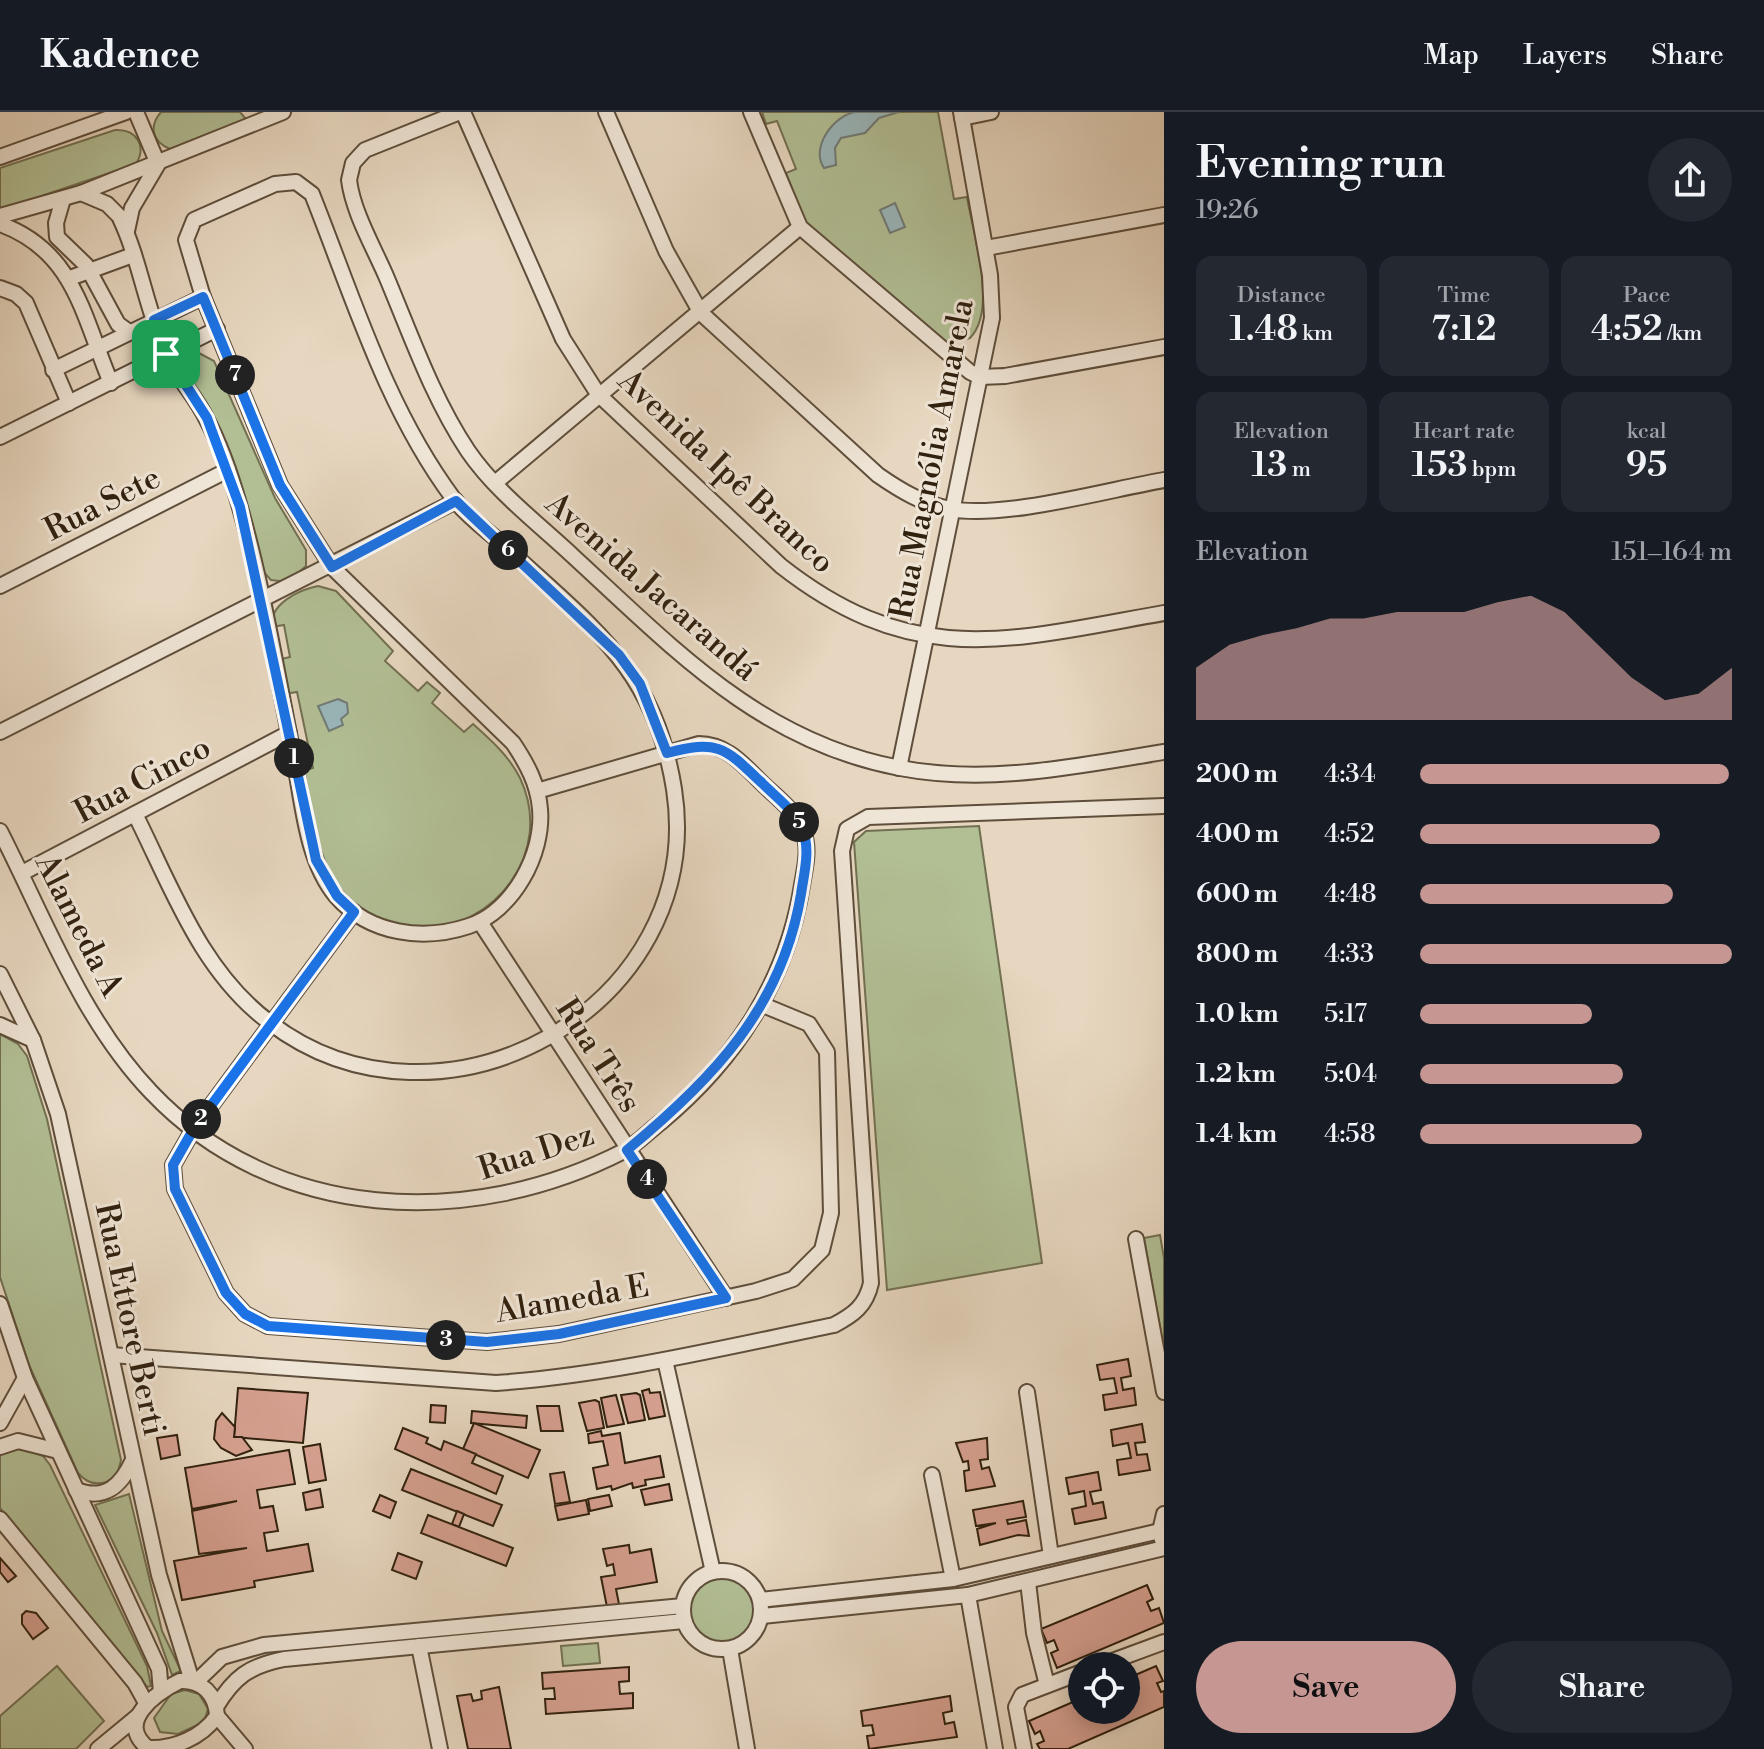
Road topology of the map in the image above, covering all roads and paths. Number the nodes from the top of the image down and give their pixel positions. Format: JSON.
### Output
{"nodes":[{"id":1,"x":126,"y":112,"type":"edge"},
{"id":2,"x":136,"y":112,"type":"edge"},
{"id":3,"x":283,"y":112,"type":"edge"},
{"id":4,"x":462,"y":112,"type":"edge"},
{"id":5,"x":606,"y":112,"type":"edge"},
{"id":6,"x":751,"y":112,"type":"edge"},
{"id":7,"x":991,"y":112,"type":"edge"},
{"id":8,"x":962,"y":115,"type":"edge"},
{"id":9,"x":259,"y":116,"type":"edge"},
{"id":10,"x":0,"y":157,"type":"edge"},
{"id":11,"x":158,"y":164,"type":"junction"},
{"id":12,"x":81,"y":193,"type":"junction"},
{"id":13,"x":63,"y":199,"type":"junction"},
{"id":14,"x":1164,"y":215,"type":"edge"},
{"id":15,"x":0,"y":216,"type":"edge"},
{"id":16,"x":0,"y":224,"type":"edge"},
{"id":17,"x":800,"y":227,"type":"junction"},
{"id":18,"x":127,"y":231,"type":"junction"},
{"id":19,"x":986,"y":248,"type":"junction"},
{"id":20,"x":133,"y":255,"type":"junction"},
{"id":21,"x":91,"y":272,"type":"junction"},
{"id":22,"x":70,"y":278,"type":"junction"},
{"id":23,"x":0,"y":288,"type":"edge"},
{"id":24,"x":203,"y":297,"type":"junction"},
{"id":25,"x":701,"y":313,"type":"junction"},
{"id":26,"x":154,"y":320,"type":"junction"},
{"id":27,"x":217,"y":329,"type":"junction"},
{"id":28,"x":129,"y":332,"type":"junction"},
{"id":29,"x":1164,"y":347,"type":"edge"},
{"id":30,"x":96,"y":348,"type":"junction"},
{"id":31,"x":166,"y":354,"type":"junction"},
{"id":32,"x":53,"y":370,"type":"junction"},
{"id":33,"x":980,"y":377,"type":"junction"},
{"id":34,"x":111,"y":383,"type":"junction"},
{"id":35,"x":598,"y":394,"type":"junction"},
{"id":36,"x":69,"y":403,"type":"junction"},
{"id":37,"x":0,"y":437,"type":"edge"},
{"id":38,"x":228,"y":470,"type":"junction"},
{"id":39,"x":1164,"y":480,"type":"edge"},
{"id":40,"x":495,"y":483,"type":"junction"},
{"id":41,"x":456,"y":501,"type":"junction"},
{"id":42,"x":950,"y":509,"type":"junction"},
{"id":43,"x":332,"y":567,"type":"junction"},
{"id":44,"x":0,"y":586,"type":"edge"},
{"id":45,"x":261,"y":600,"type":"junction"},
{"id":46,"x":1164,"y":613,"type":"edge"},
{"id":47,"x":925,"y":637,"type":"junction"},
{"id":48,"x":0,"y":732,"type":"edge"},
{"id":49,"x":289,"y":733,"type":"junction"},
{"id":50,"x":1164,"y":752,"type":"edge"},
{"id":51,"x":667,"y":753,"type":"junction"},
{"id":52,"x":899,"y":768,"type":"junction"},
{"id":53,"x":537,"y":791,"type":"junction"},
{"id":54,"x":1164,"y":806,"type":"edge"},
{"id":55,"x":135,"y":814,"type":"junction"},
{"id":56,"x":0,"y":831,"type":"edge"},
{"id":57,"x":22,"y":873,"type":"junction"},
{"id":58,"x":354,"y":912,"type":"junction"},
{"id":59,"x":480,"y":922,"type":"junction"},
{"id":60,"x":0,"y":974,"type":"edge"},
{"id":61,"x":763,"y":1005,"type":"junction"},
{"id":62,"x":270,"y":1023,"type":"junction"},
{"id":63,"x":0,"y":1025,"type":"edge"},
{"id":64,"x":554,"y":1036,"type":"junction"},
{"id":65,"x":33,"y":1040,"type":"junction"},
{"id":66,"x":111,"y":1044,"type":"joint"},
{"id":67,"x":193,"y":1130,"type":"junction"},
{"id":68,"x":627,"y":1150,"type":"junction"},
{"id":69,"x":1136,"y":1239,"type":"dead end"},
{"id":70,"x":726,"y":1298,"type":"junction"},
{"id":71,"x":0,"y":1304,"type":"edge"},
{"id":72,"x":111,"y":1355,"type":"junction"},
{"id":73,"x":665,"y":1360,"type":"junction"},
{"id":74,"x":25,"y":1378,"type":"junction"},
{"id":75,"x":1027,"y":1392,"type":"dead end"},
{"id":76,"x":1164,"y":1392,"type":"edge"},
{"id":77,"x":0,"y":1423,"type":"edge"},
{"id":78,"x":0,"y":1447,"type":"edge"},
{"id":79,"x":58,"y":1451,"type":"junction"},
{"id":80,"x":133,"y":1460,"type":"junction"},
{"id":81,"x":932,"y":1475,"type":"dead end"},
{"id":82,"x":76,"y":1490,"type":"junction"},
{"id":83,"x":1164,"y":1514,"type":"edge"},
{"id":84,"x":0,"y":1519,"type":"edge"},
{"id":85,"x":1160,"y":1531,"type":"junction"},
{"id":86,"x":1164,"y":1547,"type":"edge"},
{"id":87,"x":1051,"y":1556,"type":"junction"},
{"id":88,"x":713,"y":1572,"type":"junction"},
{"id":89,"x":953,"y":1579,"type":"junction"},
{"id":90,"x":1028,"y":1582,"type":"junction"},
{"id":91,"x":968,"y":1595,"type":"junction"},
{"id":92,"x":760,"y":1600,"type":"junction"},
{"id":93,"x":683,"y":1613,"type":"junction"},
{"id":94,"x":762,"y":1616,"type":"junction"},
{"id":95,"x":1164,"y":1642,"type":"edge"},
{"id":96,"x":419,"y":1646,"type":"junction"},
{"id":97,"x":730,"y":1649,"type":"junction"},
{"id":98,"x":1137,"y":1652,"type":"edge"},
{"id":99,"x":1068,"y":1677,"type":"edge"},
{"id":100,"x":195,"y":1681,"type":"junction"},
{"id":101,"x":1047,"y":1685,"type":"junction"},
{"id":102,"x":161,"y":1692,"type":"junction"},
{"id":103,"x":142,"y":1710,"type":"junction"},
{"id":104,"x":217,"y":1712,"type":"junction"},
{"id":105,"x":144,"y":1748,"type":"edge"},
{"id":106,"x":98,"y":1749,"type":"edge"},
{"id":107,"x":245,"y":1749,"type":"edge"},
{"id":108,"x":440,"y":1749,"type":"edge"},
{"id":109,"x":747,"y":1749,"type":"edge"},
{"id":110,"x":995,"y":1749,"type":"edge"},
{"id":111,"x":1024,"y":1749,"type":"edge"}],
"edges":[{"from":1,"to":10,"type":"street"},
{"from":2,"to":11,"type":"street"},
{"from":3,"to":9,"type":"street"},
{"from":4,"to":35,"type":"street","name":"Avenida Ipê Branco"},
{"from":4,"to":40,"type":"street","name":"Avenida Jacarandá"},
{"from":5,"to":25,"type":"street"},
{"from":6,"to":17,"type":"street"},
{"from":7,"to":8,"type":"street"},
{"from":8,"to":19,"type":"street","name":"Rua Magnólia Amarela"},
{"from":9,"to":11,"type":"street"},
{"from":11,"to":12,"type":"street"},
{"from":11,"to":18,"type":"street"},
{"from":12,"to":13,"type":"street"},
{"from":12,"to":18,"type":"street"},
{"from":13,"to":15,"type":"street"},
{"from":13,"to":21,"type":"street"},
{"from":14,"to":19,"type":"street"},
{"from":16,"to":22,"type":"street"},
{"from":17,"to":25,"type":"street"},
{"from":17,"to":33,"type":"street"},
{"from":18,"to":20,"type":"street"},
{"from":19,"to":33,"type":"street","name":"Rua Magnólia Amarela"},
{"from":20,"to":21,"type":"street"},
{"from":20,"to":26,"type":"street"},
{"from":21,"to":22,"type":"street"},
{"from":21,"to":28,"type":"street"},
{"from":22,"to":30,"type":"street"},
{"from":23,"to":32,"type":"street"},
{"from":24,"to":26,"type":"street"},
{"from":24,"to":27,"type":"street"},
{"from":24,"to":41,"type":"street"},
{"from":25,"to":35,"type":"street"},
{"from":25,"to":42,"type":"street"},
{"from":26,"to":28,"type":"street"},
{"from":26,"to":31,"type":"street"},
{"from":27,"to":31,"type":"street"},
{"from":27,"to":43,"type":"street"},
{"from":28,"to":30,"type":"street"},
{"from":29,"to":33,"type":"street"},
{"from":30,"to":32,"type":"street"},
{"from":30,"to":34,"type":"street"},
{"from":31,"to":34,"type":"street"},
{"from":31,"to":38,"type":"street"},
{"from":32,"to":36,"type":"street"},
{"from":33,"to":42,"type":"street","name":"Rua Magnólia Amarela"},
{"from":34,"to":36,"type":"street"},
{"from":35,"to":40,"type":"street"},
{"from":35,"to":47,"type":"street","name":"Avenida Ipê Branco"},
{"from":36,"to":37,"type":"street"},
{"from":38,"to":44,"type":"street","name":"Rua Sete"},
{"from":38,"to":45,"type":"street"},
{"from":39,"to":42,"type":"street"},
{"from":40,"to":52,"type":"street","name":"Avenida Jacarandá"},
{"from":41,"to":43,"type":"street"},
{"from":41,"to":51,"type":"street"},
{"from":42,"to":47,"type":"street","name":"Rua Magnólia Amarela"},
{"from":43,"to":45,"type":"street"},
{"from":43,"to":53,"type":"street"},
{"from":45,"to":48,"type":"street"},
{"from":45,"to":49,"type":"street"},
{"from":46,"to":47,"type":"street","name":"Avenida Ipê Branco"},
{"from":47,"to":52,"type":"street","name":"Rua Magnólia Amarela"},
{"from":49,"to":55,"type":"street","name":"Rua Cinco"},
{"from":49,"to":58,"type":"street"},
{"from":50,"to":52,"type":"street","name":"Avenida Jacarandá"},
{"from":51,"to":53,"type":"street"},
{"from":51,"to":61,"type":"street","name":"Rua Dez"},
{"from":51,"to":64,"type":"street"},
{"from":53,"to":59,"type":"street"},
{"from":54,"to":73,"type":"street"},
{"from":55,"to":57,"type":"street","name":"Rua Cinco"},
{"from":55,"to":62,"type":"street"},
{"from":56,"to":57,"type":"street","name":"Alameda A"},
{"from":57,"to":66,"type":"street","name":"Alameda A"},
{"from":58,"to":59,"type":"street"},
{"from":58,"to":62,"type":"street","name":"Alameda E"},
{"from":59,"to":64,"type":"street","name":"Rua Três"},
{"from":60,"to":65,"type":"street","name":"Rua Ettore Berti"},
{"from":61,"to":68,"type":"street","name":"Rua Dez"},
{"from":61,"to":70,"type":"street","name":"Alameda E"},
{"from":62,"to":64,"type":"street"},
{"from":62,"to":67,"type":"street","name":"Alameda E"},
{"from":63,"to":65,"type":"street"},
{"from":64,"to":68,"type":"street","name":"Rua Três"},
{"from":65,"to":72,"type":"street","name":"Rua Ettore Berti"},
{"from":66,"to":67,"type":"street","name":"Rua Dez"},
{"from":67,"to":68,"type":"street","name":"Rua Dez"},
{"from":67,"to":70,"type":"street","name":"Alameda E"},
{"from":68,"to":70,"type":"street","name":"Rua Três"},
{"from":69,"to":76,"type":"street"},
{"from":71,"to":74,"type":"street"},
{"from":72,"to":73,"type":"street"},
{"from":72,"to":80,"type":"street","name":"Rua Ettore Berti"},
{"from":73,"to":88,"type":"street"},
{"from":74,"to":77,"type":"street"},
{"from":74,"to":79,"type":"street"},
{"from":75,"to":87,"type":"street"},
{"from":78,"to":79,"type":"street"},
{"from":79,"to":82,"type":"street"},
{"from":80,"to":82,"type":"street"},
{"from":80,"to":100,"type":"street","name":"Rua Ettore Berti"},
{"from":81,"to":89,"type":"street"},
{"from":82,"to":102,"type":"street"},
{"from":83,"to":85,"type":"street"},
{"from":84,"to":103,"type":"street"},
{"from":85,"to":86,"type":"street"},
{"from":85,"to":87,"type":"street"},
{"from":86,"to":90,"type":"street"},
{"from":87,"to":89,"type":"street"},
{"from":88,"to":92,"type":"street"},
{"from":88,"to":93,"type":"street"},
{"from":89,"to":92,"type":"street"},
{"from":90,"to":91,"type":"street"},
{"from":90,"to":101,"type":"street"},
{"from":91,"to":94,"type":"street"},
{"from":91,"to":110,"type":"street"},
{"from":92,"to":94,"type":"street"},
{"from":93,"to":96,"type":"street"},
{"from":93,"to":97,"type":"street"},
{"from":93,"to":100,"type":"street"},
{"from":94,"to":97,"type":"street"},
{"from":95,"to":98,"type":"street"},
{"from":96,"to":104,"type":"street"},
{"from":96,"to":108,"type":"street"},
{"from":97,"to":109,"type":"street"},
{"from":99,"to":101,"type":"street"},
{"from":100,"to":102,"type":"street"},
{"from":100,"to":104,"type":"street"},
{"from":101,"to":111,"type":"street"},
{"from":102,"to":103,"type":"street"},
{"from":103,"to":105,"type":"street"},
{"from":103,"to":106,"type":"street"},
{"from":104,"to":105,"type":"street"},
{"from":104,"to":107,"type":"street"}]}
